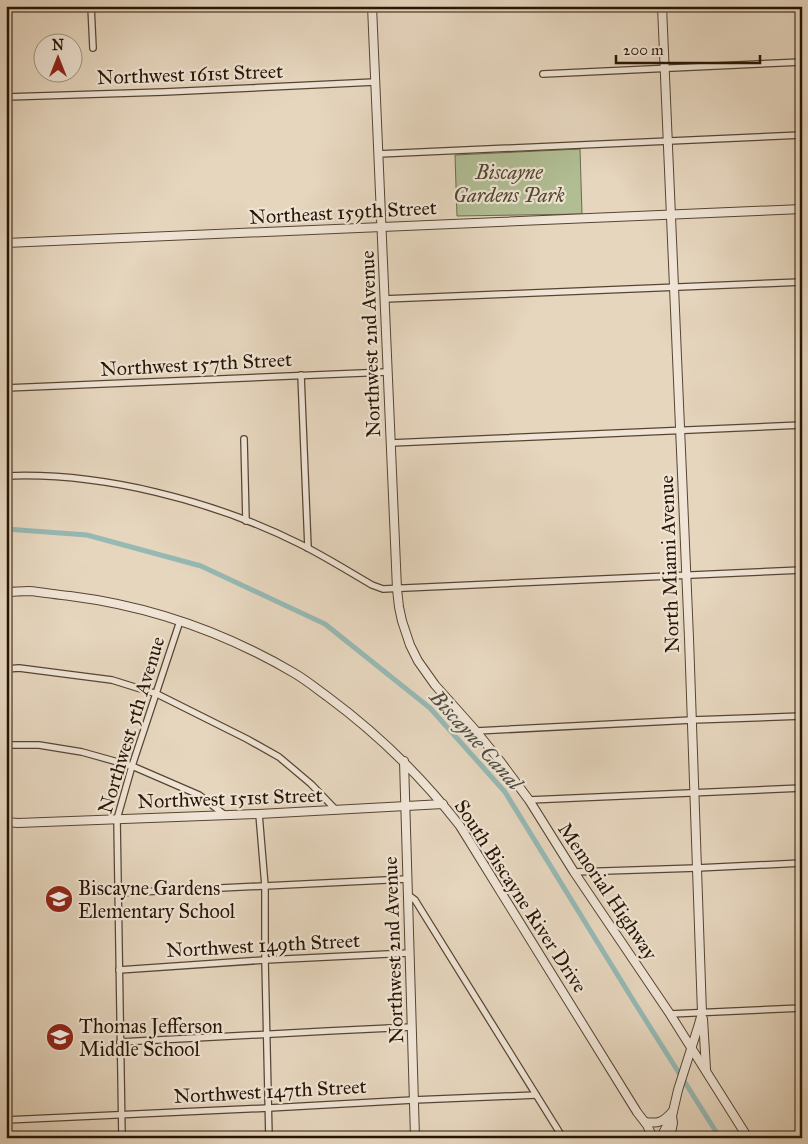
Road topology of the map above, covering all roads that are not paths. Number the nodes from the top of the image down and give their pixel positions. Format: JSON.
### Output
{"nodes":[{"id":1,"x":91,"y":6,"type":"edge"},
{"id":2,"x":399,"y":6,"type":"edge"},
{"id":3,"x":662,"y":6,"type":"edge"},
{"id":4,"x":372,"y":7,"type":"edge"},
{"id":5,"x":93,"y":48,"type":"dead end"},
{"id":6,"x":802,"y":62,"type":"edge"},
{"id":7,"x":664,"y":68,"type":"junction"},
{"id":8,"x":543,"y":74,"type":"dead end"},
{"id":9,"x":375,"y":82,"type":"junction"},
{"id":10,"x":6,"y":97,"type":"edge"},
{"id":11,"x":802,"y":135,"type":"edge"},
{"id":12,"x":668,"y":141,"type":"junction"},
{"id":13,"x":378,"y":154,"type":"junction"},
{"id":14,"x":802,"y":209,"type":"edge"},
{"id":15,"x":671,"y":214,"type":"junction"},
{"id":16,"x":381,"y":226,"type":"junction"},
{"id":17,"x":6,"y":243,"type":"edge"},
{"id":18,"x":802,"y":282,"type":"edge"},
{"id":19,"x":674,"y":286,"type":"junction"},
{"id":20,"x":384,"y":299,"type":"junction"},
{"id":21,"x":388,"y":372,"type":"junction"},
{"id":22,"x":300,"y":375,"type":"junction"},
{"id":23,"x":6,"y":388,"type":"edge"},
{"id":24,"x":802,"y":425,"type":"edge"},
{"id":25,"x":680,"y":431,"type":"junction"},
{"id":26,"x":244,"y":439,"type":"dead end"},
{"id":27,"x":391,"y":443,"type":"junction"},
{"id":28,"x":6,"y":476,"type":"edge"},
{"id":29,"x":246,"y":521,"type":"junction"},
{"id":30,"x":308,"y":548,"type":"junction"},
{"id":31,"x":802,"y":570,"type":"edge"},
{"id":32,"x":685,"y":575,"type":"junction"},
{"id":33,"x":397,"y":589,"type":"junction"},
{"id":34,"x":6,"y":592,"type":"edge"},
{"id":35,"x":180,"y":621,"type":"junction"},
{"id":36,"x":6,"y":668,"type":"edge"},
{"id":37,"x":426,"y":674,"type":"joint"},
{"id":38,"x":157,"y":694,"type":"junction"},
{"id":39,"x":802,"y":716,"type":"edge"},
{"id":40,"x":692,"y":720,"type":"junction"},
{"id":41,"x":476,"y":730,"type":"junction"},
{"id":42,"x":6,"y":745,"type":"edge"},
{"id":43,"x":404,"y":761,"type":"junction"},
{"id":44,"x":132,"y":766,"type":"junction"},
{"id":45,"x":802,"y":788,"type":"edge"},
{"id":46,"x":694,"y":792,"type":"junction"},
{"id":47,"x":529,"y":800,"type":"junction"},
{"id":48,"x":443,"y":804,"type":"junction"},
{"id":49,"x":406,"y":806,"type":"junction"},
{"id":50,"x":336,"y":810,"type":"junction"},
{"id":51,"x":259,"y":814,"type":"junction"},
{"id":52,"x":225,"y":815,"type":"junction"},
{"id":53,"x":117,"y":819,"type":"junction"},
{"id":54,"x":6,"y":823,"type":"edge"},
{"id":55,"x":802,"y":863,"type":"edge"},
{"id":56,"x":697,"y":868,"type":"junction"},
{"id":57,"x":574,"y":872,"type":"junction"},
{"id":58,"x":407,"y":879,"type":"junction"},
{"id":59,"x":265,"y":886,"type":"junction"},
{"id":60,"x":118,"y":893,"type":"junction"},
{"id":61,"x":408,"y":897,"type":"junction"},
{"id":62,"x":409,"y":953,"type":"junction"},
{"id":63,"x":265,"y":960,"type":"junction"},
{"id":64,"x":119,"y":970,"type":"junction"},
{"id":65,"x":802,"y":1008,"type":"edge"},
{"id":66,"x":702,"y":1013,"type":"junction"},
{"id":67,"x":670,"y":1014,"type":"junction"},
{"id":68,"x":412,"y":1027,"type":"junction"},
{"id":69,"x":267,"y":1034,"type":"junction"},
{"id":70,"x":120,"y":1042,"type":"junction"},
{"id":71,"x":691,"y":1048,"type":"junction"},
{"id":72,"x":706,"y":1071,"type":"junction"},
{"id":73,"x":536,"y":1095,"type":"junction"},
{"id":74,"x":413,"y":1100,"type":"junction"},
{"id":75,"x":269,"y":1108,"type":"junction"},
{"id":76,"x":122,"y":1114,"type":"junction"},
{"id":77,"x":673,"y":1114,"type":"junction"},
{"id":78,"x":6,"y":1120,"type":"edge"},
{"id":79,"x":646,"y":1124,"type":"junction"},
{"id":80,"x":802,"y":1136,"type":"edge"},
{"id":81,"x":662,"y":1137,"type":"edge"},
{"id":82,"x":122,"y":1138,"type":"edge"},
{"id":83,"x":269,"y":1138,"type":"edge"},
{"id":84,"x":415,"y":1138,"type":"edge"},
{"id":85,"x":563,"y":1138,"type":"edge"},
{"id":86,"x":748,"y":1138,"type":"edge"},
{"id":87,"x":765,"y":1138,"type":"edge"}],
"edges":[{"from":1,"to":5,"type":"street"},
{"from":2,"to":4,"type":"street"},
{"from":3,"to":7,"type":"street","name":"North Miami Avenue"},
{"from":4,"to":9,"type":"street","name":"Northwest 2nd Avenue"},
{"from":6,"to":7,"type":"street"},
{"from":7,"to":8,"type":"street"},
{"from":7,"to":12,"type":"street","name":"North Miami Avenue"},
{"from":9,"to":10,"type":"street","name":"Northwest 161st Street"},
{"from":9,"to":13,"type":"street","name":"Northwest 2nd Avenue"},
{"from":11,"to":12,"type":"street"},
{"from":12,"to":13,"type":"street"},
{"from":12,"to":15,"type":"street","name":"North Miami Avenue"},
{"from":13,"to":16,"type":"street","name":"Northwest 2nd Avenue"},
{"from":14,"to":15,"type":"street","name":"Northeast 159th Street"},
{"from":15,"to":16,"type":"street","name":"Northeast 159th Street"},
{"from":15,"to":19,"type":"street","name":"North Miami Avenue"},
{"from":16,"to":17,"type":"street","name":"Northeast 159th Street"},
{"from":16,"to":20,"type":"street","name":"Northwest 2nd Avenue"},
{"from":18,"to":19,"type":"street"},
{"from":19,"to":20,"type":"street"},
{"from":19,"to":25,"type":"street","name":"North Miami Avenue"},
{"from":20,"to":21,"type":"street","name":"Northwest 2nd Avenue"},
{"from":21,"to":22,"type":"street","name":"Northwest 157th Street"},
{"from":21,"to":27,"type":"street","name":"Northwest 2nd Avenue"},
{"from":22,"to":23,"type":"street","name":"Northwest 157th Street"},
{"from":22,"to":30,"type":"street"},
{"from":24,"to":25,"type":"street"},
{"from":25,"to":27,"type":"street"},
{"from":25,"to":32,"type":"street","name":"North Miami Avenue"},
{"from":26,"to":29,"type":"street"},
{"from":27,"to":33,"type":"street","name":"Northwest 2nd Avenue"},
{"from":28,"to":29,"type":"street"},
{"from":29,"to":30,"type":"street"},
{"from":30,"to":33,"type":"street"},
{"from":31,"to":32,"type":"street"},
{"from":32,"to":33,"type":"street"},
{"from":32,"to":40,"type":"street","name":"North Miami Avenue"},
{"from":33,"to":37,"type":"street","name":"Northwest 2nd Avenue"},
{"from":34,"to":35,"type":"street","name":"South Biscayne River Drive"},
{"from":35,"to":38,"type":"street","name":"Northwest 5th Avenue"},
{"from":35,"to":43,"type":"street","name":"South Biscayne River Drive"},
{"from":36,"to":38,"type":"street"},
{"from":37,"to":41,"type":"street","name":"Memorial Highway"},
{"from":38,"to":44,"type":"street","name":"Northwest 5th Avenue"},
{"from":38,"to":50,"type":"street"},
{"from":39,"to":40,"type":"street"},
{"from":40,"to":41,"type":"street"},
{"from":40,"to":46,"type":"street","name":"North Miami Avenue"},
{"from":41,"to":47,"type":"street","name":"Memorial Highway"},
{"from":42,"to":44,"type":"street"},
{"from":43,"to":48,"type":"street","name":"South Biscayne River Drive"},
{"from":43,"to":49,"type":"street","name":"Northwest 2nd Avenue"},
{"from":44,"to":52,"type":"street"},
{"from":44,"to":53,"type":"street","name":"Northwest 5th Avenue"},
{"from":45,"to":46,"type":"street"},
{"from":46,"to":47,"type":"street"},
{"from":46,"to":56,"type":"street","name":"North Miami Avenue"},
{"from":47,"to":57,"type":"street","name":"Memorial Highway"},
{"from":48,"to":49,"type":"street","name":"Northwest 151st Street"},
{"from":48,"to":79,"type":"street","name":"South Biscayne River Drive"},
{"from":49,"to":50,"type":"street","name":"Northwest 151st Street"},
{"from":49,"to":58,"type":"street","name":"Northwest 2nd Avenue"},
{"from":50,"to":51,"type":"street","name":"Northwest 151st Street"},
{"from":51,"to":52,"type":"street","name":"Northwest 151st Street"},
{"from":51,"to":59,"type":"street"},
{"from":52,"to":53,"type":"street","name":"Northwest 151st Street"},
{"from":53,"to":54,"type":"street","name":"Northwest 151st Street"},
{"from":53,"to":60,"type":"street","name":"Northwest 5th Avenue"},
{"from":55,"to":56,"type":"street"},
{"from":56,"to":57,"type":"street"},
{"from":56,"to":66,"type":"street","name":"North Miami Avenue"},
{"from":57,"to":67,"type":"street","name":"Memorial Highway"},
{"from":58,"to":59,"type":"street"},
{"from":58,"to":61,"type":"street","name":"Northwest 2nd Avenue"},
{"from":59,"to":60,"type":"street"},
{"from":59,"to":63,"type":"street"},
{"from":60,"to":64,"type":"street","name":"Northwest 5th Avenue"},
{"from":61,"to":62,"type":"street","name":"Northwest 2nd Avenue"},
{"from":61,"to":73,"type":"street"},
{"from":62,"to":63,"type":"street","name":"Northwest 149th Street"},
{"from":62,"to":68,"type":"street","name":"Northwest 2nd Avenue"},
{"from":63,"to":64,"type":"street","name":"Northwest 149th Street"},
{"from":63,"to":69,"type":"street"},
{"from":64,"to":70,"type":"street","name":"Northwest 5th Avenue"},
{"from":65,"to":66,"type":"street"},
{"from":66,"to":67,"type":"street"},
{"from":66,"to":71,"type":"street","name":"North Miami Avenue"},
{"from":66,"to":72,"type":"street"},
{"from":67,"to":71,"type":"street","name":"Memorial Highway"},
{"from":68,"to":69,"type":"street"},
{"from":68,"to":74,"type":"street","name":"Northwest 2nd Avenue"},
{"from":69,"to":70,"type":"street"},
{"from":69,"to":75,"type":"street"},
{"from":70,"to":76,"type":"street","name":"Northwest 5th Avenue"},
{"from":71,"to":72,"type":"street","name":"Memorial Highway"},
{"from":71,"to":77,"type":"street","name":"North Miami Avenue"},
{"from":72,"to":86,"type":"street","name":"Memorial Highway"},
{"from":73,"to":74,"type":"street","name":"Northwest 147th Street"},
{"from":73,"to":85,"type":"street"},
{"from":74,"to":75,"type":"street","name":"Northwest 147th Street"},
{"from":74,"to":84,"type":"street","name":"Northwest 2nd Avenue"},
{"from":75,"to":76,"type":"street","name":"Northwest 147th Street"},
{"from":75,"to":83,"type":"street"},
{"from":76,"to":78,"type":"street","name":"Northwest 147th Street"},
{"from":76,"to":82,"type":"street","name":"Northwest 5th Avenue"},
{"from":77,"to":79,"type":"street"},
{"from":77,"to":81,"type":"street","name":"North Miami Avenue"},
{"from":79,"to":81,"type":"street","name":"South Biscayne River Drive"},
{"from":80,"to":87,"type":"street"}]}
